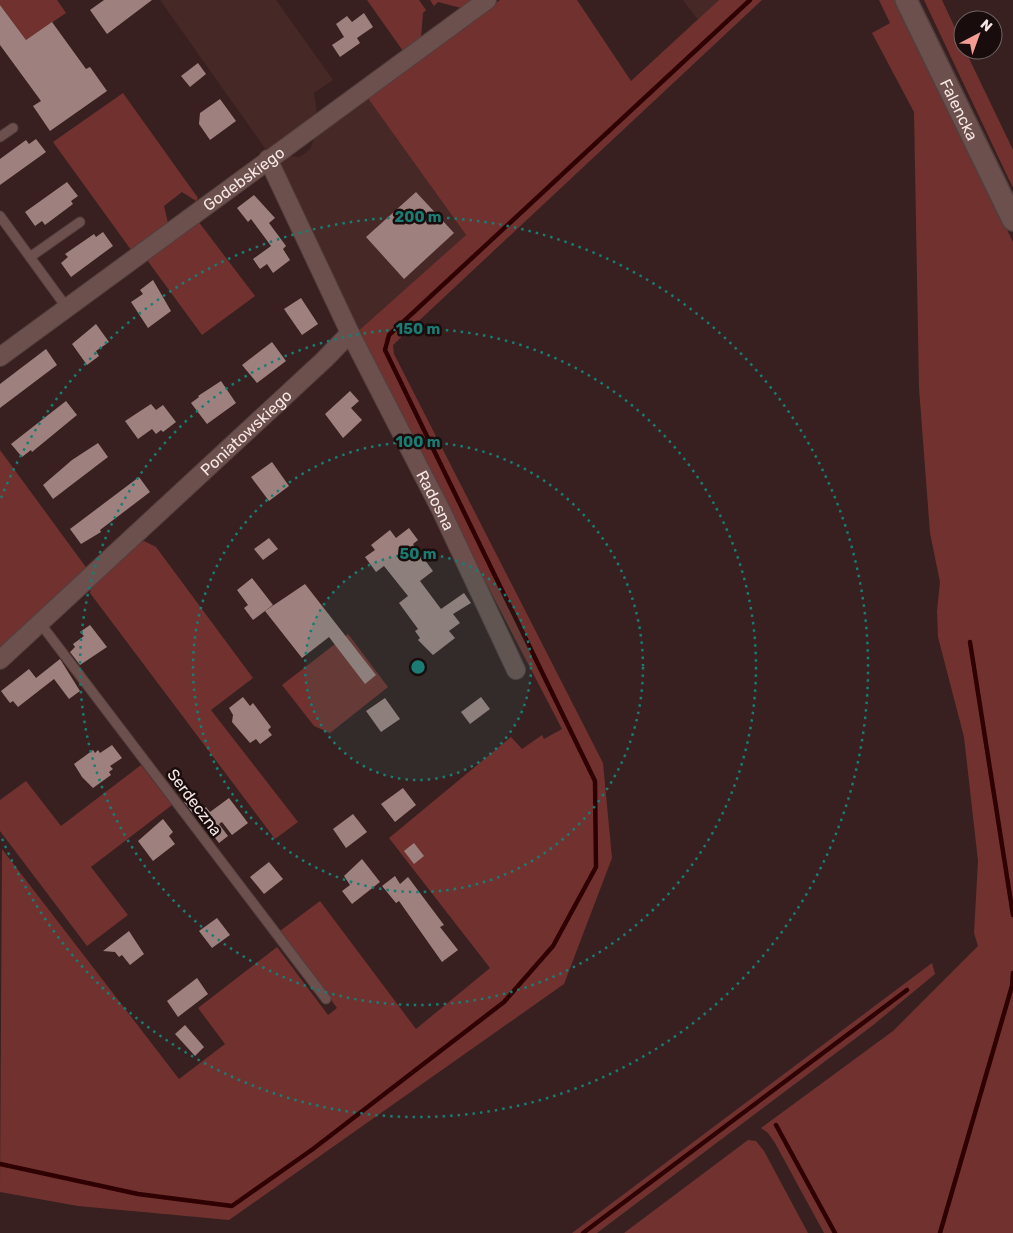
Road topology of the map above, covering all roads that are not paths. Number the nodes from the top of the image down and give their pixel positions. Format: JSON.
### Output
{"nodes":[{"id":1,"x":487,"y":0,"type":"edge"},
{"id":2,"x":906,"y":0,"type":"edge"},
{"id":3,"x":13,"y":128,"type":"dead end"},
{"id":4,"x":0,"y":137,"type":"edge"},
{"id":5,"x":268,"y":159,"type":"junction"},
{"id":6,"x":0,"y":216,"type":"edge"},
{"id":7,"x":1013,"y":220,"type":"edge"},
{"id":8,"x":80,"y":222,"type":"dead end"},
{"id":9,"x":30,"y":257,"type":"junction"},
{"id":10,"x":67,"y":308,"type":"junction"},
{"id":11,"x":350,"y":333,"type":"junction"},
{"id":12,"x":0,"y":357,"type":"edge"},
{"id":13,"x":40,"y":623,"type":"junction"},
{"id":14,"x":0,"y":660,"type":"edge"},
{"id":15,"x":516,"y":670,"type":"dead end"},
{"id":16,"x":326,"y":998,"type":"dead end"}],
"edges":[{"from":1,"to":5,"type":"street","name":"Godebskiego"},
{"from":2,"to":7,"type":"street","name":"Falencka"},
{"from":3,"to":4,"type":"lane"},
{"from":5,"to":10,"type":"street","name":"Godebskiego"},
{"from":5,"to":11,"type":"street"},
{"from":6,"to":9,"type":"lane"},
{"from":8,"to":9,"type":"lane"},
{"from":9,"to":10,"type":"lane"},
{"from":10,"to":12,"type":"street","name":"Godebskiego"},
{"from":11,"to":13,"type":"street","name":"Poniatowskiego"},
{"from":11,"to":15,"type":"street","name":"Radosna"},
{"from":13,"to":14,"type":"street","name":"Poniatowskiego"},
{"from":13,"to":16,"type":"lane","name":"Serdeczna"}]}
